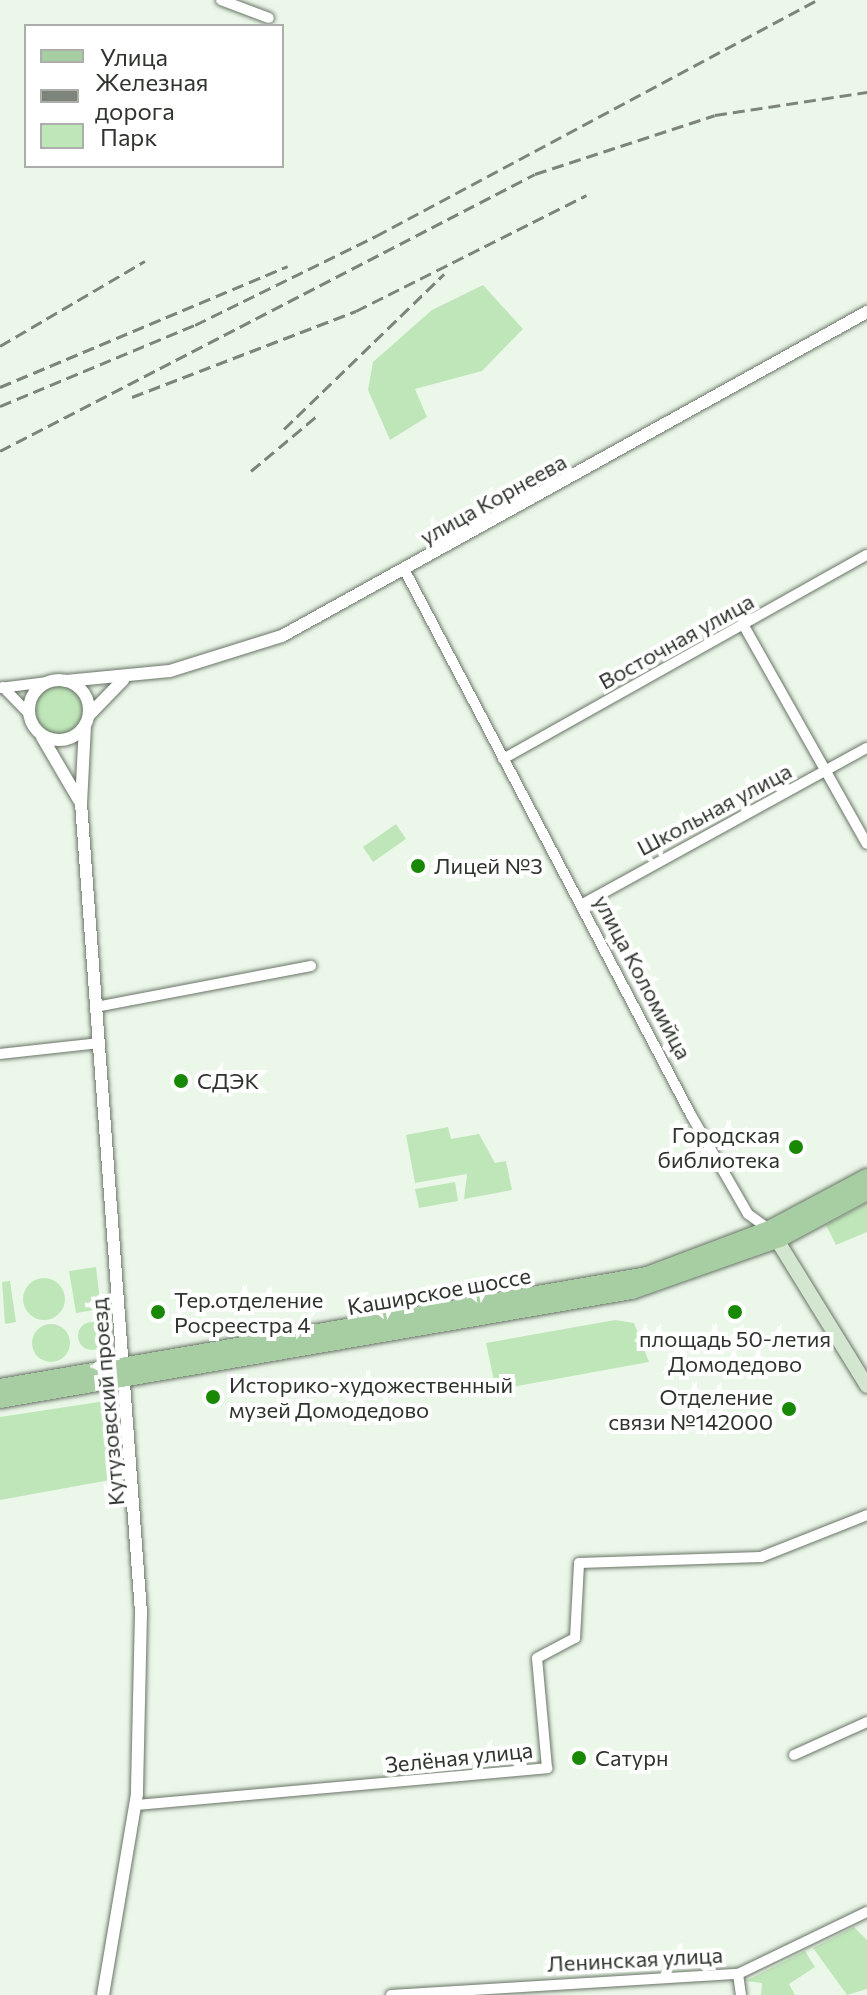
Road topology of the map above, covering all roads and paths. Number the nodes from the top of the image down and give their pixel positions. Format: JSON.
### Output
{"nodes":[{"id":1,"x":221,"y":0,"type":"edge"},
{"id":2,"x":269,"y":18,"type":"dead end"},
{"id":3,"x":867,"y":312,"type":"edge"},
{"id":4,"x":867,"y":555,"type":"edge"},
{"id":5,"x":405,"y":571,"type":"junction"},
{"id":6,"x":744,"y":626,"type":"junction"},
{"id":7,"x":123,"y":680,"type":"junction"},
{"id":8,"x":66,"y":681,"type":"junction"},
{"id":9,"x":48,"y":682,"type":"junction"},
{"id":10,"x":2,"y":688,"type":"edge"},
{"id":11,"x":29,"y":714,"type":"junction"},
{"id":12,"x":87,"y":720,"type":"junction"},
{"id":13,"x":41,"y":735,"type":"junction"},
{"id":14,"x":867,"y":748,"type":"edge"},
{"id":15,"x":503,"y":759,"type":"junction"},
{"id":16,"x":824,"y":772,"type":"junction"},
{"id":17,"x":81,"y":803,"type":"junction"},
{"id":18,"x":867,"y":844,"type":"edge"},
{"id":19,"x":581,"y":905,"type":"junction"},
{"id":20,"x":311,"y":966,"type":"dead end"},
{"id":21,"x":96,"y":1007,"type":"junction"},
{"id":22,"x":99,"y":1043,"type":"junction"},
{"id":23,"x":0,"y":1054,"type":"edge"},
{"id":24,"x":867,"y":1177,"type":"edge"},
{"id":25,"x":867,"y":1192,"type":"edge"},
{"id":26,"x":774,"y":1234,"type":"junction"},
{"id":27,"x":126,"y":1373,"type":"junction"},
{"id":28,"x":867,"y":1386,"type":"edge"},
{"id":29,"x":0,"y":1387,"type":"edge"},
{"id":30,"x":0,"y":1400,"type":"edge"},
{"id":31,"x":867,"y":1515,"type":"edge"},
{"id":32,"x":867,"y":1722,"type":"edge"},
{"id":33,"x":794,"y":1755,"type":"dead end"},
{"id":34,"x":136,"y":1805,"type":"junction"},
{"id":35,"x":867,"y":1912,"type":"edge"},
{"id":36,"x":738,"y":1974,"type":"junction"},
{"id":37,"x":103,"y":1995,"type":"edge"},
{"id":38,"x":391,"y":1995,"type":"edge"},
{"id":39,"x":741,"y":1995,"type":"edge"}],
"edges":[{"from":1,"to":2,"type":"street"},
{"from":3,"to":5,"type":"street","name":"улица Корнеева"},
{"from":4,"to":6,"type":"street","name":"Восточная улица"},
{"from":5,"to":7,"type":"street","name":"улица Корнеева"},
{"from":5,"to":15,"type":"street","name":"улица Коломийца"},
{"from":6,"to":15,"type":"street","name":"Восточная улица"},
{"from":6,"to":16,"type":"street"},
{"from":7,"to":8,"type":"street","name":"улица Корнеева"},
{"from":7,"to":12,"type":"street"},
{"from":8,"to":9,"type":"street"},
{"from":8,"to":12,"type":"street"},
{"from":9,"to":10,"type":"street"},
{"from":9,"to":11,"type":"street"},
{"from":10,"to":11,"type":"street"},
{"from":11,"to":13,"type":"street"},
{"from":12,"to":13,"type":"street"},
{"from":12,"to":17,"type":"street","name":"Кутузовский проезд"},
{"from":13,"to":17,"type":"street"},
{"from":14,"to":16,"type":"street","name":"Школьная улица"},
{"from":15,"to":19,"type":"street","name":"улица Коломийца"},
{"from":16,"to":18,"type":"street"},
{"from":16,"to":19,"type":"street","name":"Школьная улица"},
{"from":17,"to":21,"type":"street","name":"Кутузовский проезд"},
{"from":19,"to":26,"type":"street","name":"улица Коломийца"},
{"from":20,"to":21,"type":"street"},
{"from":21,"to":22,"type":"street","name":"Кутузовский проезд"},
{"from":22,"to":23,"type":"street"},
{"from":22,"to":27,"type":"street","name":"Кутузовский проезд"},
{"from":24,"to":26,"type":"main road","name":"Каширское шоссе"},
{"from":25,"to":26,"type":"main road","name":"Каширское шоссе"},
{"from":26,"to":27,"type":"main road","name":"Каширское шоссе"},
{"from":26,"to":28,"type":"main road","name":"улица Коломийца"},
{"from":27,"to":29,"type":"main road","name":"Каширское шоссе"},
{"from":27,"to":30,"type":"main road","name":"Каширское шоссе"},
{"from":27,"to":34,"type":"street","name":"Кутузовский проезд"},
{"from":31,"to":34,"type":"street","name":"Зелёная улица"},
{"from":32,"to":33,"type":"street"},
{"from":34,"to":37,"type":"street","name":"Кутузовский проезд"},
{"from":35,"to":36,"type":"street","name":"Ленинская улица"},
{"from":36,"to":38,"type":"street","name":"Ленинская улица"},
{"from":36,"to":39,"type":"street"}]}
